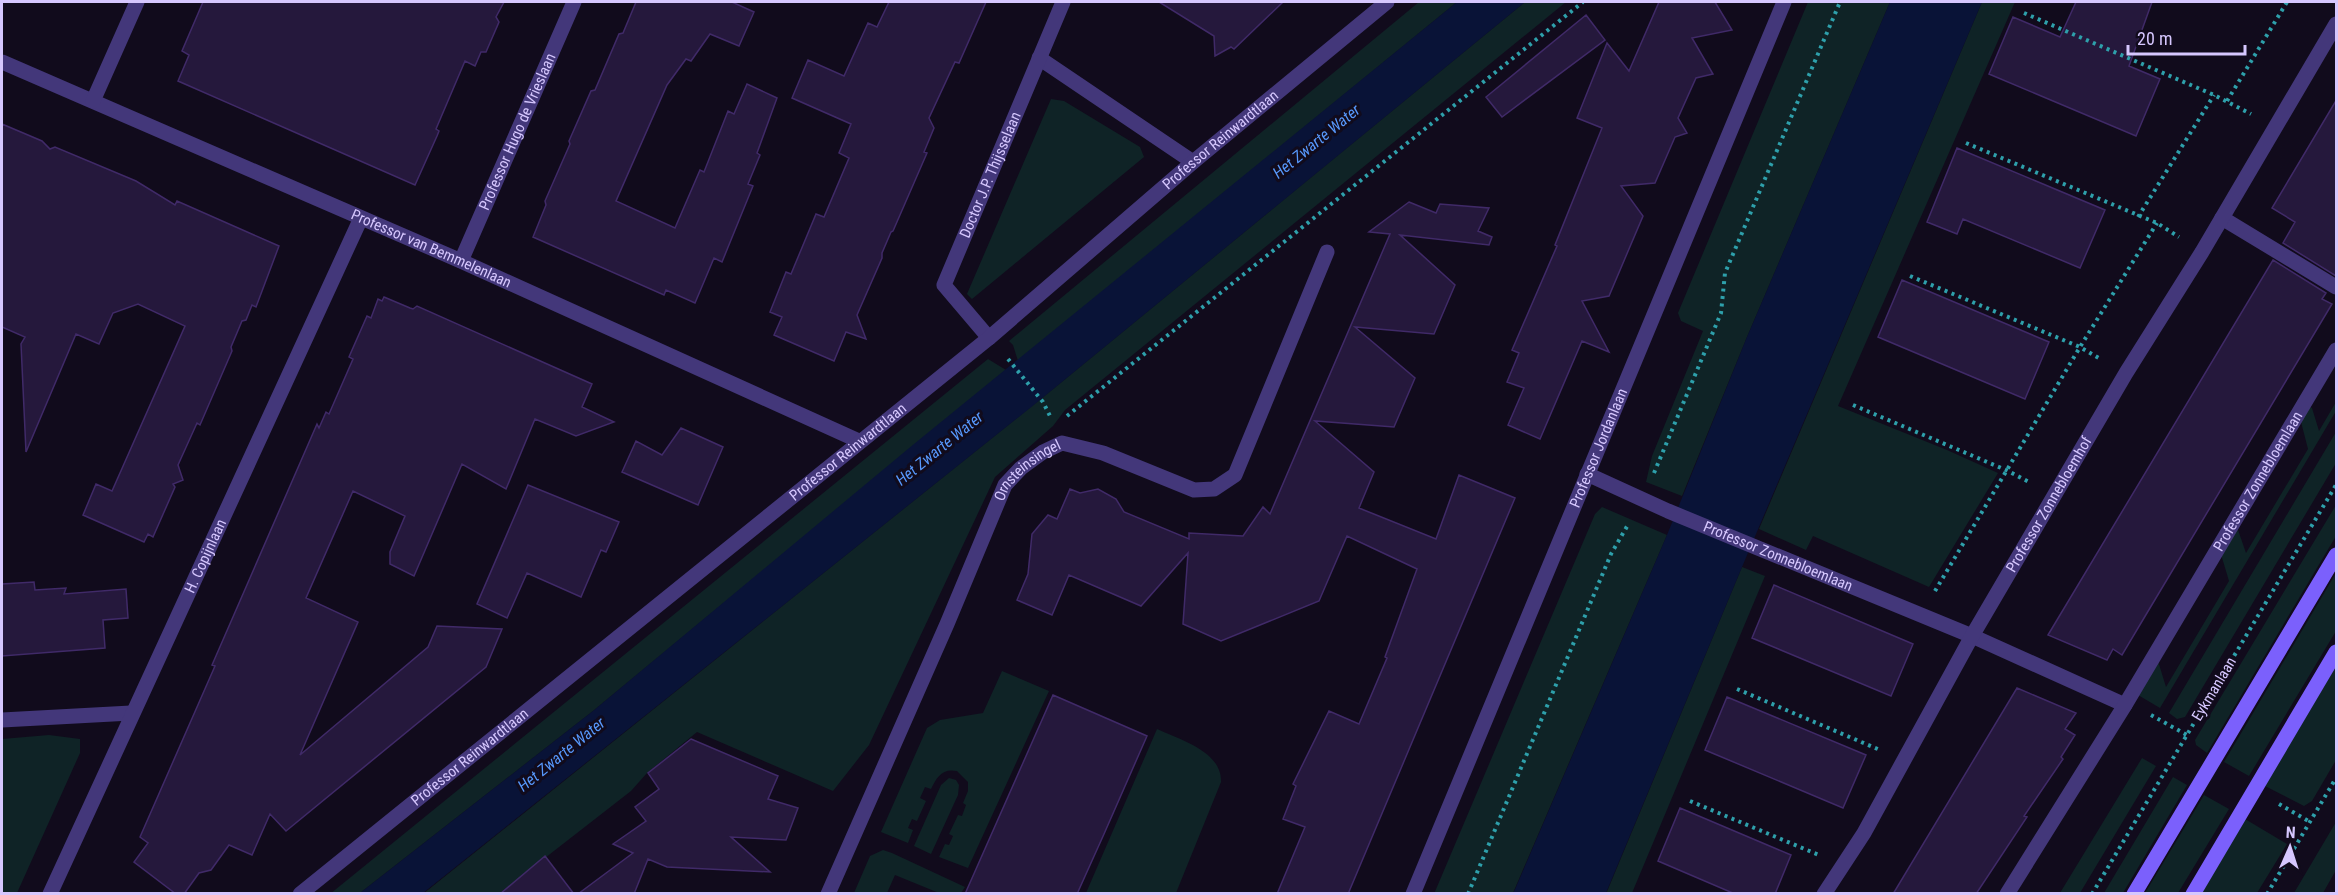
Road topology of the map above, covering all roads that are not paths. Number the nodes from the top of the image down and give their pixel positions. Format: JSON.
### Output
{"nodes":[{"id":1,"x":137,"y":2,"type":"edge"},
{"id":2,"x":574,"y":2,"type":"edge"},
{"id":3,"x":1063,"y":2,"type":"edge"},
{"id":4,"x":1387,"y":2,"type":"edge"},
{"id":5,"x":1784,"y":2,"type":"edge"},
{"id":6,"x":2337,"y":24,"type":"edge"},
{"id":7,"x":1039,"y":58,"type":"junction"},
{"id":8,"x":2,"y":62,"type":"edge"},
{"id":9,"x":93,"y":101,"type":"junction"},
{"id":10,"x":1193,"y":162,"type":"junction"},
{"id":11,"x":361,"y":218,"type":"junction"},
{"id":12,"x":2222,"y":218,"type":"junction"},
{"id":13,"x":1327,"y":252,"type":"dead end"},
{"id":14,"x":461,"y":261,"type":"junction"},
{"id":15,"x":2337,"y":287,"type":"edge"},
{"id":16,"x":989,"y":338,"type":"junction"},
{"id":17,"x":2337,"y":350,"type":"edge"},
{"id":18,"x":859,"y":441,"type":"junction"},
{"id":19,"x":1587,"y":474,"type":"junction"},
{"id":20,"x":2337,"y":555,"type":"edge"},
{"id":21,"x":1972,"y":636,"type":"junction"},
{"id":22,"x":2337,"y":652,"type":"edge"},
{"id":23,"x":2126,"y":704,"type":"junction"},
{"id":24,"x":131,"y":713,"type":"junction"},
{"id":25,"x":2,"y":720,"type":"edge"},
{"id":26,"x":50,"y":894,"type":"edge"},
{"id":27,"x":300,"y":894,"type":"edge"},
{"id":28,"x":828,"y":894,"type":"edge"},
{"id":29,"x":1413,"y":894,"type":"edge"},
{"id":30,"x":1824,"y":894,"type":"edge"},
{"id":31,"x":2007,"y":894,"type":"edge"},
{"id":32,"x":2134,"y":894,"type":"edge"},
{"id":33,"x":2193,"y":894,"type":"edge"}],
"edges":[{"from":1,"to":9,"type":"street"},
{"from":2,"to":14,"type":"street","name":"Professor Hugo de Vrieslaan"},
{"from":3,"to":7,"type":"street","name":"Doctor J.P. Thijsselaan"},
{"from":4,"to":10,"type":"street","name":"Professor Reinwardtlaan"},
{"from":5,"to":19,"type":"street","name":"Professor Jordanlaan"},
{"from":6,"to":12,"type":"street","name":"Professor Zonnebloemhof"},
{"from":7,"to":10,"type":"street"},
{"from":7,"to":16,"type":"street","name":"Doctor J.P. Thijsselaan"},
{"from":8,"to":9,"type":"street","name":"Professor van Bemmelenlaan"},
{"from":9,"to":11,"type":"street","name":"Professor van Bemmelenlaan"},
{"from":10,"to":16,"type":"street","name":"Professor Reinwardtlaan"},
{"from":11,"to":14,"type":"street","name":"Professor van Bemmelenlaan"},
{"from":11,"to":24,"type":"street","name":"H. Copijnlaan"},
{"from":12,"to":15,"type":"street"},
{"from":12,"to":21,"type":"street","name":"Professor Zonnebloemhof"},
{"from":13,"to":28,"type":"street","name":"Ornsteinsingel"},
{"from":14,"to":18,"type":"street","name":"Professor van Bemmelenlaan"},
{"from":16,"to":18,"type":"street","name":"Professor Reinwardtlaan"},
{"from":17,"to":23,"type":"street","name":"Professor Zonnebloemlaan"},
{"from":18,"to":27,"type":"street","name":"Professor Reinwardtlaan"},
{"from":19,"to":21,"type":"street","name":"Professor Zonnebloemlaan"},
{"from":19,"to":29,"type":"street","name":"Professor Jordanlaan"},
{"from":20,"to":32,"type":"main road"},
{"from":21,"to":23,"type":"street","name":"Professor Zonnebloemlaan"},
{"from":21,"to":30,"type":"street"},
{"from":22,"to":33,"type":"main road"},
{"from":23,"to":31,"type":"street","name":"Professor Zonnebloemlaan"},
{"from":24,"to":25,"type":"street"},
{"from":24,"to":26,"type":"street","name":"H. Copijnlaan"}]}
